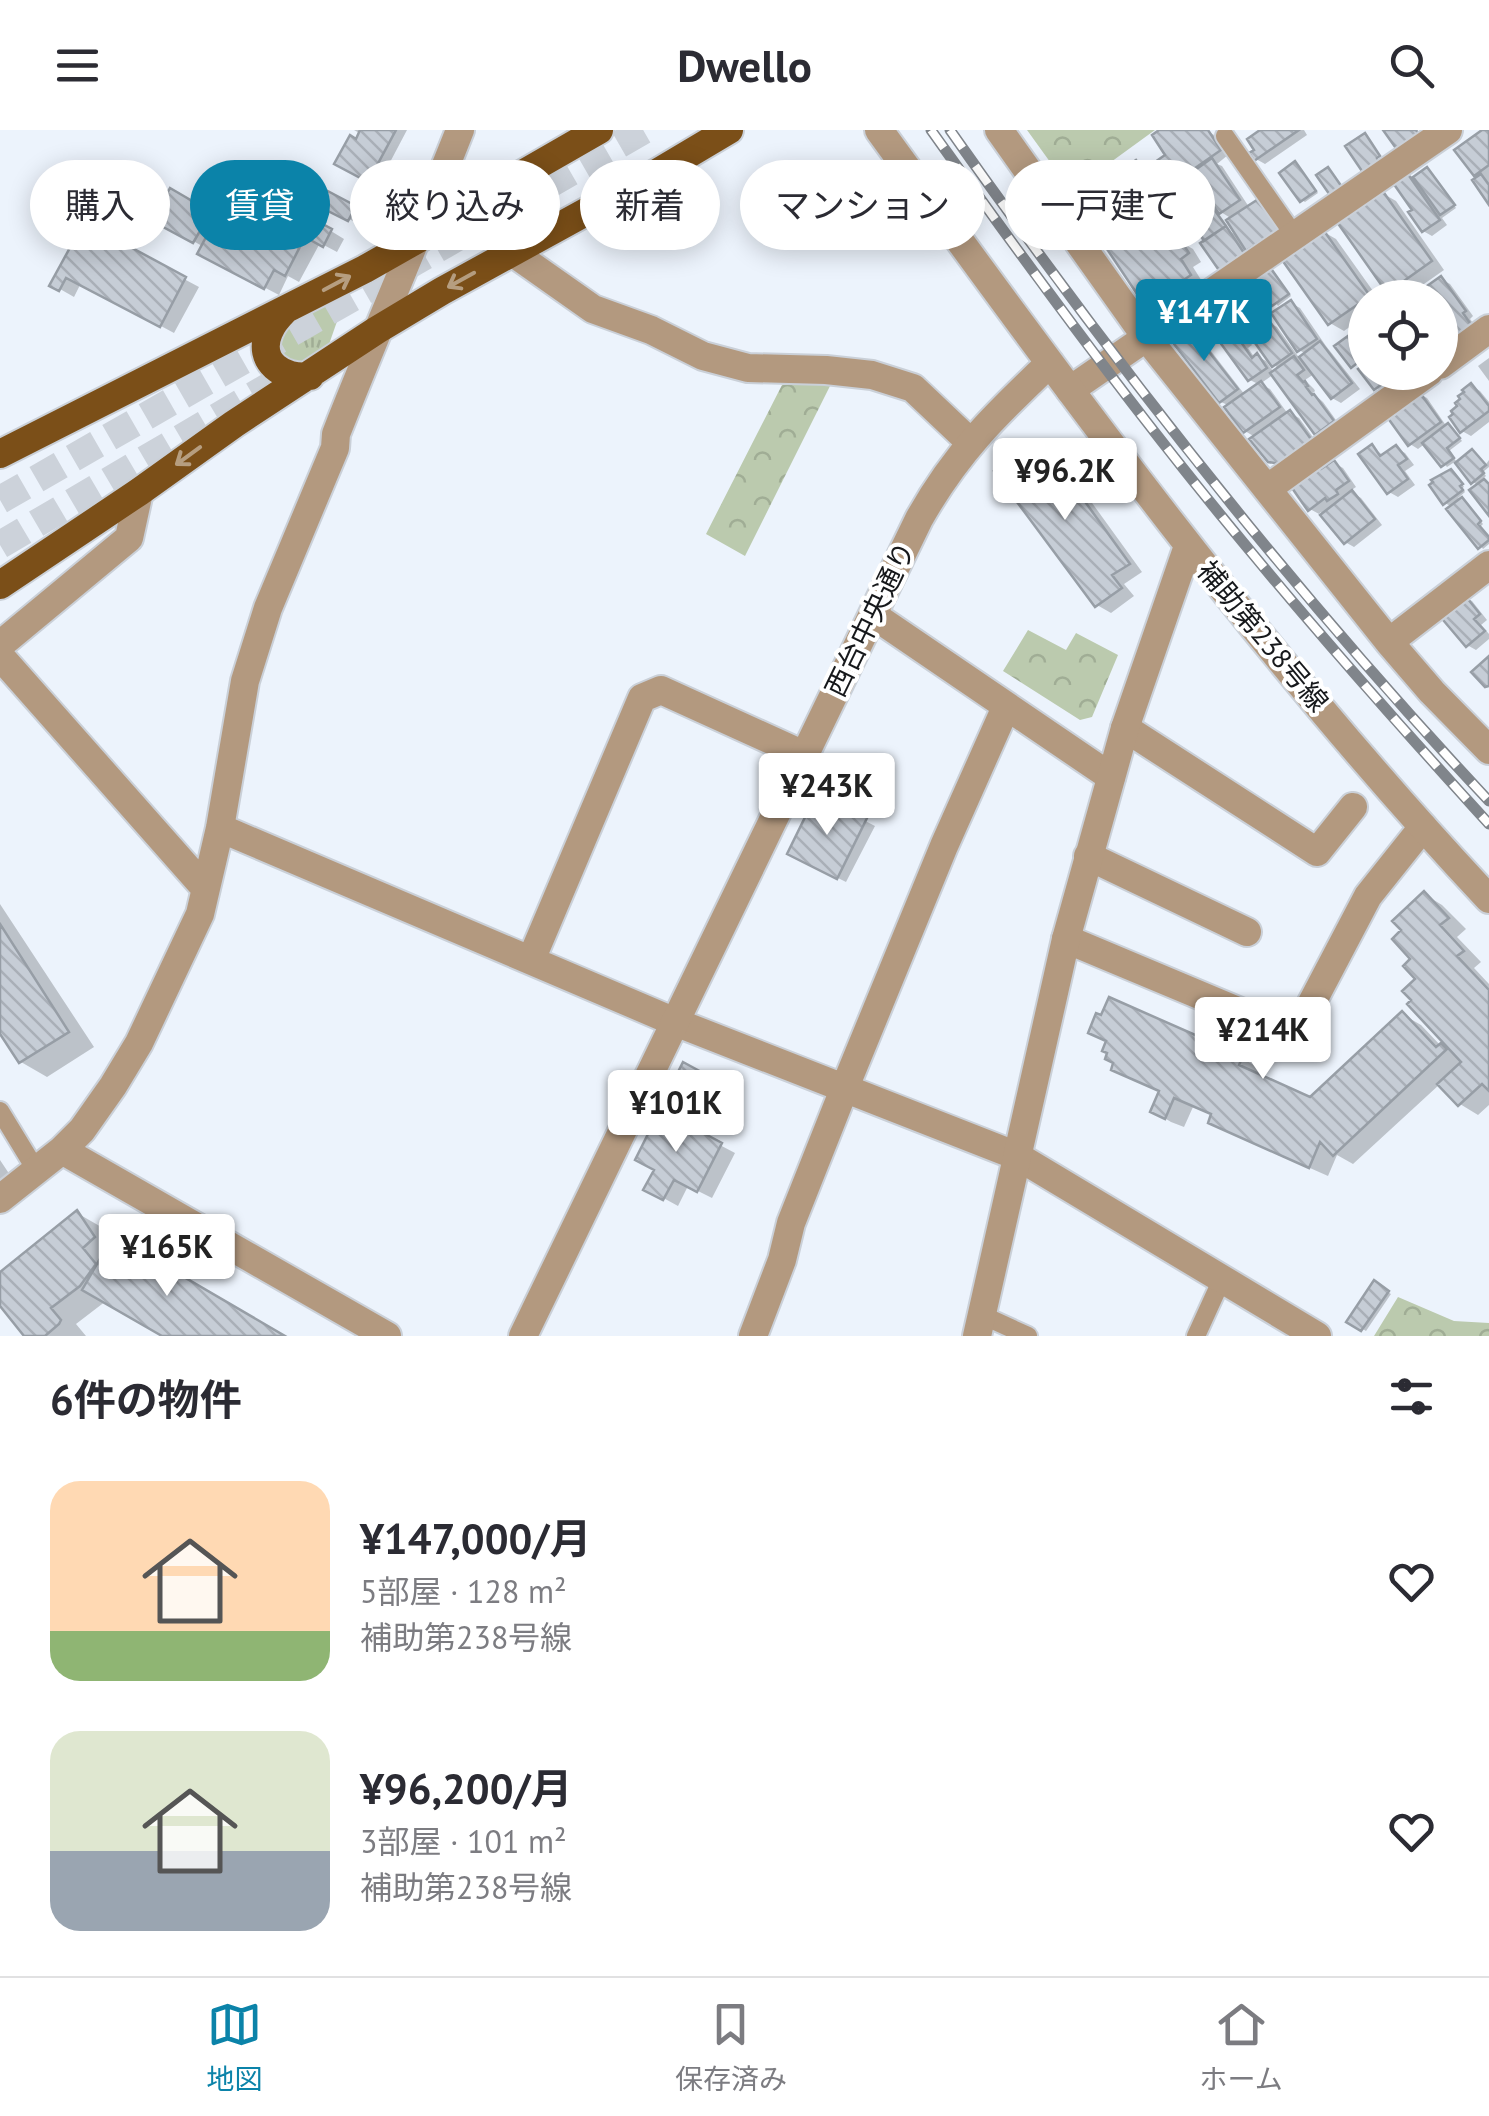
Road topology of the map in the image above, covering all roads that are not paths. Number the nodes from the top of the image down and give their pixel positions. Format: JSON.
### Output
{"nodes":[{"id":1,"x":460,"y":130,"type":"edge"},
{"id":2,"x":599,"y":130,"type":"edge"},
{"id":3,"x":730,"y":130,"type":"edge"},
{"id":4,"x":879,"y":130,"type":"edge"},
{"id":5,"x":999,"y":130,"type":"edge"},
{"id":6,"x":1435,"y":134,"type":"edge"},
{"id":7,"x":1225,"y":136,"type":"dead end"},
{"id":8,"x":448,"y":160,"type":"edge"},
{"id":9,"x":547,"y":160,"type":"edge"},
{"id":10,"x":1294,"y":235,"type":"junction"},
{"id":11,"x":397,"y":250,"type":"edge"},
{"id":12,"x":413,"y":250,"type":"edge"},
{"id":13,"x":512,"y":252,"type":"junction"},
{"id":14,"x":285,"y":310,"type":"junction"},
{"id":15,"x":377,"y":330,"type":"junction"},
{"id":16,"x":1489,"y":330,"type":"edge"},
{"id":17,"x":1146,"y":337,"type":"junction"},
{"id":18,"x":1458,"y":352,"type":"edge"},
{"id":19,"x":1050,"y":364,"type":"junction"},
{"id":20,"x":310,"y":376,"type":"junction"},
{"id":21,"x":1070,"y":390,"type":"junction"},
{"id":22,"x":1404,"y":390,"type":"edge"},
{"id":23,"x":970,"y":442,"type":"junction"},
{"id":24,"x":0,"y":454,"type":"edge"},
{"id":25,"x":1266,"y":489,"type":"junction"},
{"id":26,"x":139,"y":492,"type":"junction"},
{"id":27,"x":1188,"y":546,"type":"junction"},
{"id":28,"x":1489,"y":565,"type":"edge"},
{"id":29,"x":0,"y":585,"type":"edge"},
{"id":30,"x":873,"y":615,"type":"junction"},
{"id":31,"x":1389,"y":642,"type":"junction"},
{"id":32,"x":0,"y":645,"type":"edge"},
{"id":33,"x":0,"y":656,"type":"edge"},
{"id":34,"x":1006,"y":707,"type":"junction"},
{"id":35,"x":1125,"y":728,"type":"junction"},
{"id":36,"x":1489,"y":750,"type":"edge"},
{"id":37,"x":804,"y":755,"type":"junction"},
{"id":38,"x":1111,"y":776,"type":"junction"},
{"id":39,"x":1353,"y":808,"type":"dead end"},
{"id":40,"x":1423,"y":827,"type":"junction"},
{"id":41,"x":220,"y":828,"type":"junction"},
{"id":42,"x":1088,"y":856,"type":"junction"},
{"id":43,"x":205,"y":888,"type":"junction"},
{"id":44,"x":1489,"y":898,"type":"edge"},
{"id":45,"x":1247,"y":932,"type":"dead end"},
{"id":46,"x":1066,"y":939,"type":"junction"},
{"id":47,"x":531,"y":960,"type":"junction"},
{"id":48,"x":675,"y":1022,"type":"junction"},
{"id":49,"x":844,"y":1088,"type":"junction"},
{"id":50,"x":0,"y":1112,"type":"edge"},
{"id":51,"x":62,"y":1150,"type":"junction"},
{"id":52,"x":1017,"y":1156,"type":"junction"},
{"id":53,"x":36,"y":1170,"type":"junction"},
{"id":54,"x":0,"y":1199,"type":"edge"},
{"id":55,"x":1222,"y":1279,"type":"junction"},
{"id":56,"x":979,"y":1325,"type":"edge"},
{"id":57,"x":1309,"y":1334,"type":"edge"},
{"id":58,"x":387,"y":1336,"type":"edge"},
{"id":59,"x":524,"y":1336,"type":"edge"},
{"id":60,"x":753,"y":1336,"type":"edge"},
{"id":61,"x":1028,"y":1336,"type":"edge"},
{"id":62,"x":1196,"y":1336,"type":"edge"}],
"edges":[{"from":1,"to":8,"type":"street"},
{"from":2,"to":9,"type":"main road"},
{"from":3,"to":13,"type":"main road"},
{"from":4,"to":19,"type":"street","name":"補助第238号線"},
{"from":5,"to":17,"type":"street"},
{"from":6,"to":10,"type":"street"},
{"from":7,"to":10,"type":"lane"},
{"from":10,"to":17,"type":"street"},
{"from":14,"to":11,"type":"main road","one_way":true},
{"from":12,"to":15,"type":"street"},
{"from":13,"to":15,"type":"main road","one_way":true},
{"from":13,"to":23,"type":"street"},
{"from":14,"to":20,"type":"main road"},
{"from":14,"to":24,"type":"main road"},
{"from":15,"to":20,"type":"main road"},
{"from":15,"to":41,"type":"street"},
{"from":16,"to":18,"type":"street"},
{"from":17,"to":21,"type":"street"},
{"from":17,"to":25,"type":"street"},
{"from":19,"to":21,"type":"street","name":"補助第238号線"},
{"from":19,"to":23,"type":"street","name":"西台中央通り"},
{"from":20,"to":26,"type":"main road","one_way":true},
{"from":21,"to":27,"type":"street","name":"補助第238号線"},
{"from":22,"to":25,"type":"street"},
{"from":23,"to":30,"type":"street","name":"西台中央通り"},
{"from":25,"to":31,"type":"street"},
{"from":26,"to":29,"type":"main road"},
{"from":26,"to":32,"type":"street"},
{"from":27,"to":35,"type":"street"},
{"from":27,"to":40,"type":"street","name":"補助第238号線"},
{"from":28,"to":31,"type":"street"},
{"from":30,"to":34,"type":"street"},
{"from":30,"to":37,"type":"street","name":"西台中央通り"},
{"from":31,"to":36,"type":"street"},
{"from":33,"to":43,"type":"street"},
{"from":34,"to":38,"type":"street"},
{"from":34,"to":49,"type":"street"},
{"from":35,"to":38,"type":"street"},
{"from":35,"to":39,"type":"street"},
{"from":37,"to":47,"type":"street"},
{"from":37,"to":48,"type":"street","name":"西台中央通り"},
{"from":38,"to":42,"type":"street"},
{"from":40,"to":44,"type":"street","name":"補助第238号線"},
{"from":40,"to":46,"type":"street"},
{"from":41,"to":43,"type":"street"},
{"from":41,"to":47,"type":"street"},
{"from":42,"to":45,"type":"street"},
{"from":42,"to":46,"type":"street"},
{"from":43,"to":51,"type":"street"},
{"from":46,"to":52,"type":"street"},
{"from":47,"to":48,"type":"street"},
{"from":48,"to":49,"type":"street"},
{"from":48,"to":59,"type":"street","name":"西台中央通り"},
{"from":49,"to":52,"type":"street"},
{"from":49,"to":60,"type":"street"},
{"from":50,"to":53,"type":"lane"},
{"from":51,"to":53,"type":"street"},
{"from":51,"to":58,"type":"street"},
{"from":52,"to":55,"type":"street"},
{"from":52,"to":56,"type":"street"},
{"from":53,"to":54,"type":"street"},
{"from":55,"to":57,"type":"street"},
{"from":55,"to":62,"type":"lane"},
{"from":56,"to":61,"type":"lane"}]}
